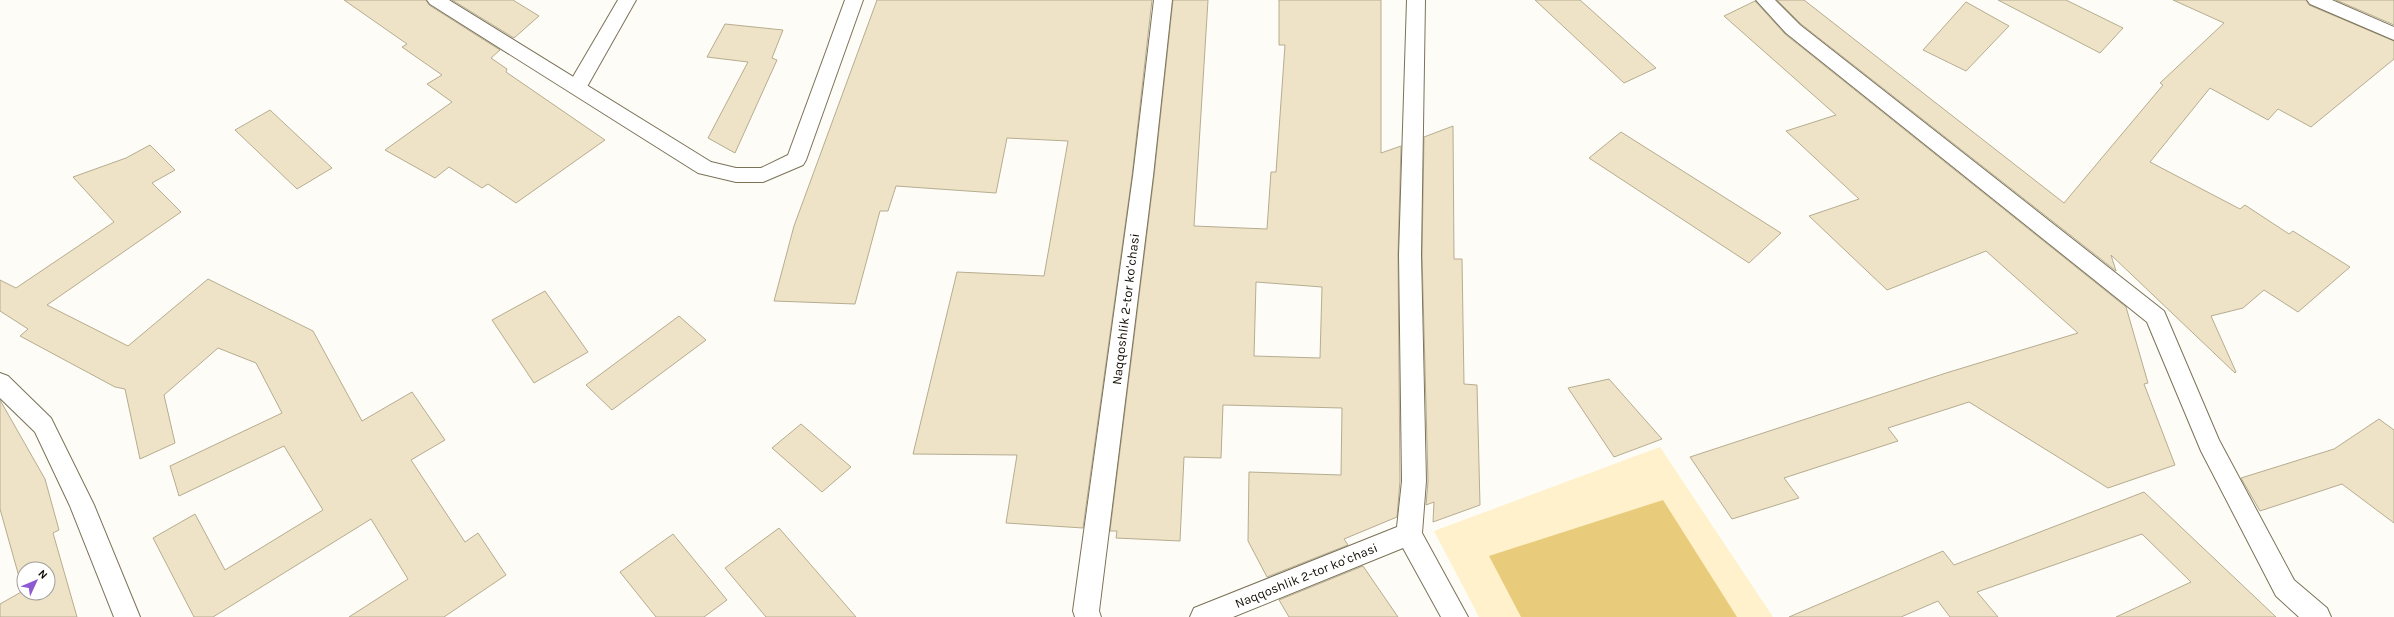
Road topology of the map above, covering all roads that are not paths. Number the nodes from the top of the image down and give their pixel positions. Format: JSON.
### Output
{"nodes":[{"id":1,"x":436,"y":0,"type":"edge"},
{"id":2,"x":627,"y":0,"type":"edge"},
{"id":3,"x":854,"y":0,"type":"edge"},
{"id":4,"x":1163,"y":0,"type":"edge"},
{"id":5,"x":1416,"y":0,"type":"edge"},
{"id":6,"x":1765,"y":0,"type":"edge"},
{"id":7,"x":2316,"y":0,"type":"edge"},
{"id":8,"x":2394,"y":34,"type":"edge"},
{"id":9,"x":577,"y":87,"type":"junction"},
{"id":10,"x":0,"y":383,"type":"edge"},
{"id":11,"x":1409,"y":534,"type":"junction"},
{"id":12,"x":127,"y":617,"type":"edge"},
{"id":13,"x":1088,"y":617,"type":"edge"},
{"id":14,"x":1203,"y":617,"type":"edge"},
{"id":15,"x":1455,"y":617,"type":"edge"},
{"id":16,"x":2318,"y":617,"type":"edge"}],
"edges":[{"from":1,"to":9,"type":"street"},
{"from":2,"to":9,"type":"street"},
{"from":3,"to":9,"type":"street"},
{"from":4,"to":13,"type":"street","name":"Naqqoshlik 2-tor koʻchasi"},
{"from":5,"to":11,"type":"street"},
{"from":6,"to":16,"type":"street"},
{"from":7,"to":8,"type":"street"},
{"from":10,"to":12,"type":"street"},
{"from":11,"to":14,"type":"street","name":"Naqqoshlik 2-tor koʻchasi"},
{"from":11,"to":15,"type":"street"}]}
